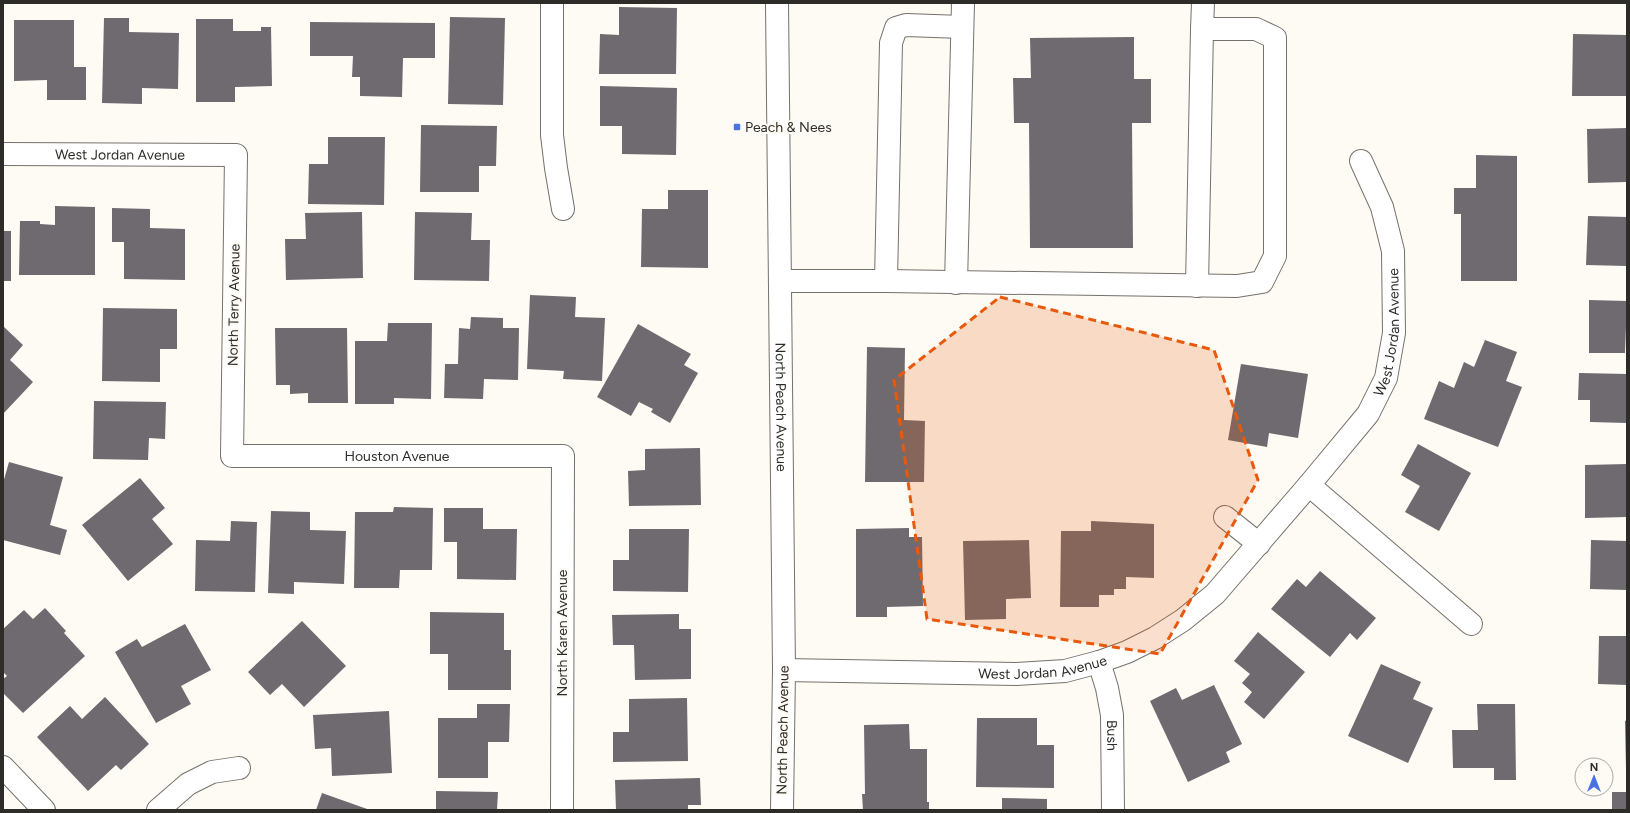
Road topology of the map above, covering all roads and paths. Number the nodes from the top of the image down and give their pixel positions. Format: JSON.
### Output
{"nodes":[{"id":1,"x":552,"y":3,"type":"edge"},
{"id":2,"x":777,"y":3,"type":"edge"},
{"id":3,"x":963,"y":3,"type":"edge"},
{"id":4,"x":1203,"y":3,"type":"edge"},
{"id":5,"x":962,"y":27,"type":"junction"},
{"id":6,"x":1202,"y":29,"type":"junction"},
{"id":7,"x":3,"y":154,"type":"edge"},
{"id":8,"x":236,"y":154,"type":"joint"},
{"id":9,"x":1361,"y":161,"type":"dead end"},
{"id":10,"x":563,"y":209,"type":"dead end"},
{"id":11,"x":781,"y":281,"type":"junction"},
{"id":12,"x":886,"y":281,"type":"junction"},
{"id":13,"x":956,"y":283,"type":"junction"},
{"id":14,"x":1197,"y":286,"type":"junction"},
{"id":15,"x":232,"y":456,"type":"joint"},
{"id":16,"x":563,"y":456,"type":"joint"},
{"id":17,"x":1309,"y":485,"type":"junction"},
{"id":18,"x":1225,"y":517,"type":"dead end"},
{"id":19,"x":1258,"y":544,"type":"junction"},
{"id":20,"x":1471,"y":624,"type":"dead end"},
{"id":21,"x":1099,"y":662,"type":"junction"},
{"id":22,"x":784,"y":670,"type":"junction"},
{"id":23,"x":3,"y":767,"type":"edge"},
{"id":24,"x":239,"y":768,"type":"dead end"},
{"id":25,"x":44,"y":810,"type":"edge"},
{"id":26,"x":158,"y":810,"type":"edge"},
{"id":27,"x":562,"y":810,"type":"edge"},
{"id":28,"x":782,"y":810,"type":"edge"},
{"id":29,"x":1113,"y":810,"type":"edge"}],
"edges":[{"from":1,"to":10,"type":"street"},
{"from":2,"to":11,"type":"street","name":"North Peach Avenue"},
{"from":3,"to":5,"type":"street"},
{"from":4,"to":6,"type":"street"},
{"from":5,"to":12,"type":"street"},
{"from":5,"to":13,"type":"street"},
{"from":6,"to":14,"type":"street"},
{"from":6,"to":14,"type":"street"},
{"from":7,"to":8,"type":"street","name":"West Jordan Avenue"},
{"from":8,"to":15,"type":"street","name":"North Terry Avenue"},
{"from":9,"to":17,"type":"street","name":"West Jordan Avenue"},
{"from":11,"to":12,"type":"street"},
{"from":11,"to":22,"type":"street","name":"North Peach Avenue"},
{"from":12,"to":13,"type":"street"},
{"from":13,"to":14,"type":"street"},
{"from":15,"to":16,"type":"street","name":"Houston Avenue"},
{"from":16,"to":27,"type":"street","name":"North Karen Avenue"},
{"from":17,"to":19,"type":"street","name":"West Jordan Avenue"},
{"from":17,"to":20,"type":"street"},
{"from":18,"to":19,"type":"street"},
{"from":19,"to":21,"type":"street","name":"West Jordan Avenue"},
{"from":21,"to":22,"type":"street","name":"West Jordan Avenue"},
{"from":21,"to":29,"type":"street","name":"Bush"},
{"from":22,"to":28,"type":"street","name":"North Peach Avenue"},
{"from":23,"to":25,"type":"street"},
{"from":24,"to":26,"type":"street"}]}
